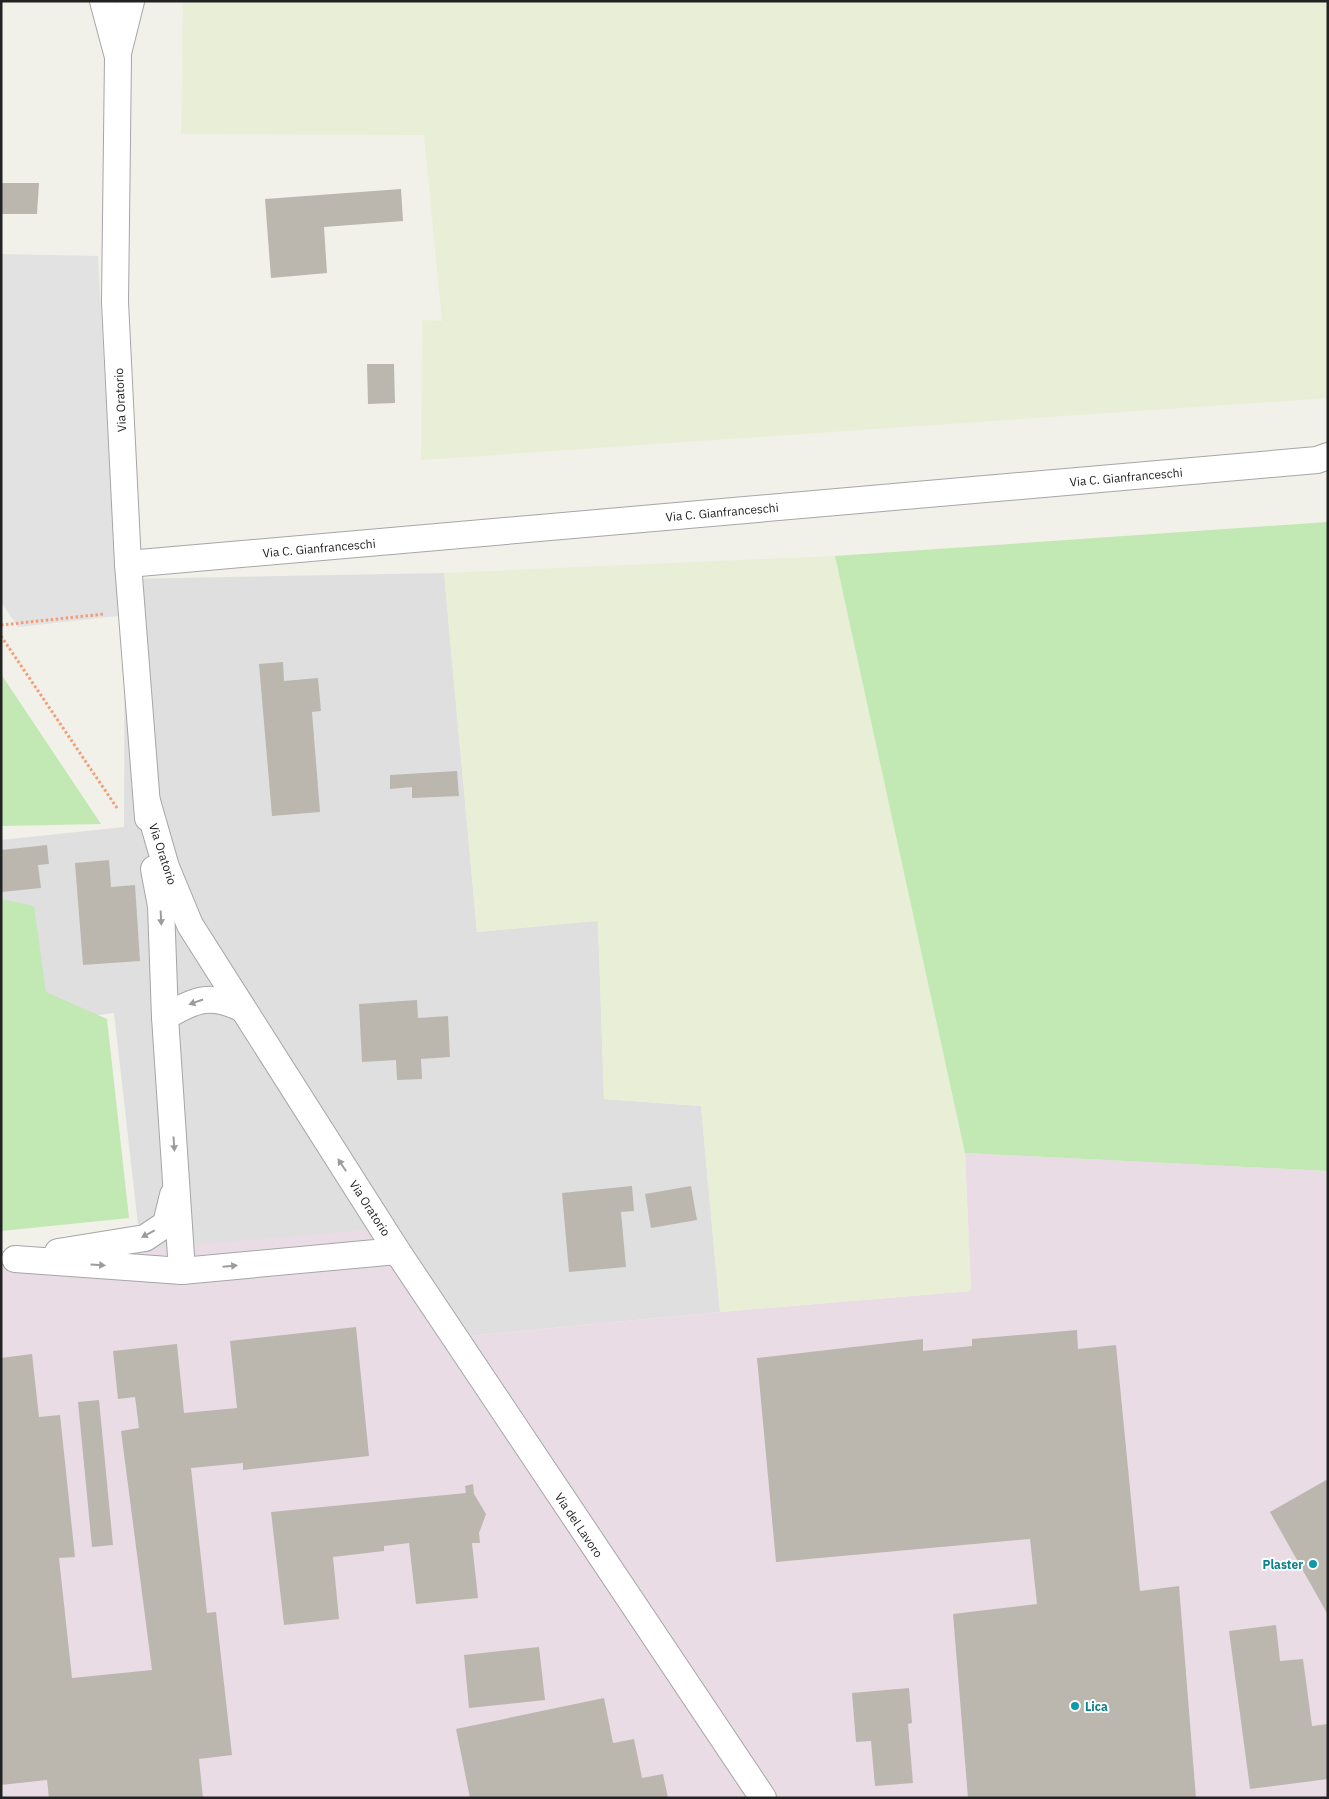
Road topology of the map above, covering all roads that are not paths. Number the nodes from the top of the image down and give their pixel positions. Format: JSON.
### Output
{"nodes":[{"id":1,"x":103,"y":1,"type":"edge"},
{"id":2,"x":131,"y":1,"type":"edge"},
{"id":3,"x":118,"y":56,"type":"junction"},
{"id":4,"x":1324,"y":460,"type":"edge"},
{"id":5,"x":128,"y":564,"type":"junction"},
{"id":6,"x":147,"y":800,"type":"junction"},
{"id":7,"x":243,"y":1009,"type":"junction"},
{"id":8,"x":165,"y":1017,"type":"junction"},
{"id":9,"x":176,"y":1180,"type":"junction"},
{"id":10,"x":397,"y":1250,"type":"junction"},
{"id":11,"x":8,"y":1260,"type":"edge"},
{"id":12,"x":182,"y":1271,"type":"junction"},
{"id":13,"x":763,"y":1798,"type":"edge"}],
"edges":[{"from":1,"to":3,"type":"street","name":"Via Oratorio"},
{"from":2,"to":3,"type":"street"},
{"from":3,"to":5,"type":"street","name":"Via Oratorio"},
{"from":4,"to":5,"type":"street","name":"Via C. Gianfranceschi"},
{"from":5,"to":6,"type":"street","name":"Via Oratorio"},
{"from":6,"to":7,"type":"street","name":"Via Oratorio"},
{"from":6,"to":8,"type":"street","name":"Via Oratorio","one_way":true},
{"from":7,"to":8,"type":"street","one_way":true},
{"from":10,"to":7,"type":"street","name":"Via Oratorio","one_way":true},
{"from":8,"to":9,"type":"street","name":"Via Oratorio","one_way":true},
{"from":9,"to":11,"type":"street","name":"Via Oratorio","one_way":true},
{"from":9,"to":12,"type":"street","name":"Via Oratorio"},
{"from":12,"to":10,"type":"street","name":"Via Oratorio","one_way":true},
{"from":10,"to":13,"type":"street","name":"Via del Lavoro"},
{"from":11,"to":12,"type":"street","name":"Via Oratorio","one_way":true}]}
